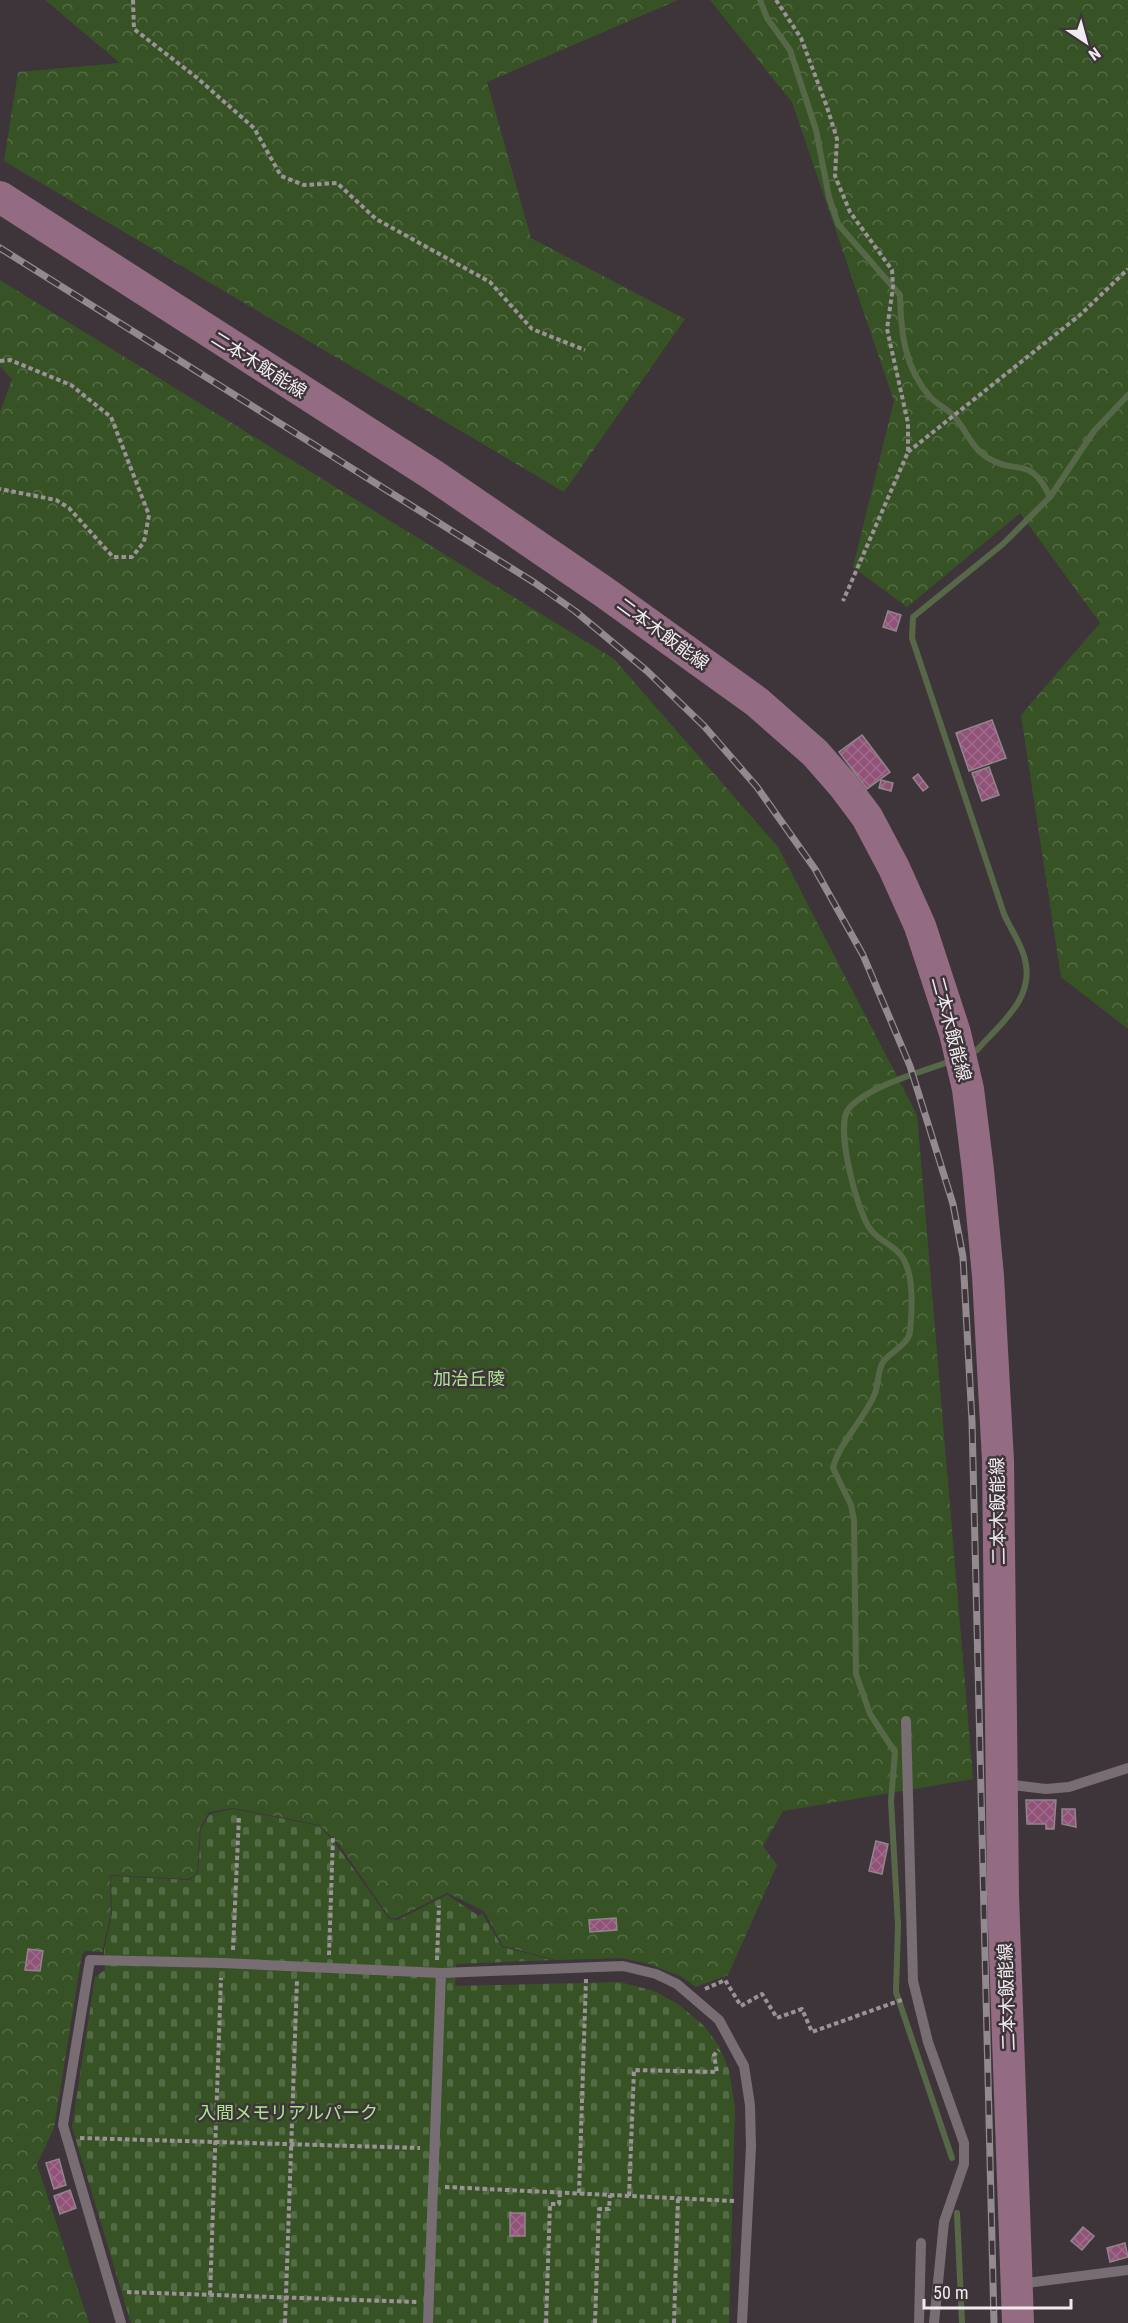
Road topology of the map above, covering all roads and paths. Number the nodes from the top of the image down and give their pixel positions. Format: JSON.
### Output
{"nodes":[{"id":1,"x":133,"y":0,"type":"edge"},
{"id":2,"x":776,"y":0,"type":"edge"},
{"id":3,"x":0,"y":197,"type":"edge"},
{"id":4,"x":1128,"y":268,"type":"edge"},
{"id":5,"x":585,"y":350,"type":"dead end"},
{"id":6,"x":0,"y":361,"type":"edge"},
{"id":7,"x":908,"y":452,"type":"junction"},
{"id":8,"x":0,"y":489,"type":"edge"},
{"id":9,"x":843,"y":601,"type":"dead end"},
{"id":10,"x":906,"y":1721,"type":"dead end"},
{"id":11,"x":1128,"y":1768,"type":"edge"},
{"id":12,"x":1002,"y":1784,"type":"junction"},
{"id":13,"x":239,"y":1816,"type":"dead end"},
{"id":14,"x":333,"y":1836,"type":"dead end"},
{"id":15,"x":439,"y":1906,"type":"dead end"},
{"id":16,"x":227,"y":1963,"type":"junction"},
{"id":17,"x":298,"y":1967,"type":"junction"},
{"id":18,"x":329,"y":1968,"type":"junction"},
{"id":19,"x":439,"y":1973,"type":"junction"},
{"id":20,"x":586,"y":1978,"type":"dead end"},
{"id":21,"x":701,"y":1991,"type":"dead end"},
{"id":22,"x":906,"y":1999,"type":"dead end"},
{"id":23,"x":723,"y":2048,"type":"dead end"},
{"id":24,"x":65,"y":2137,"type":"junction"},
{"id":25,"x":215,"y":2142,"type":"junction"},
{"id":26,"x":291,"y":2143,"type":"junction"},
{"id":27,"x":433,"y":2149,"type":"junction"},
{"id":28,"x":432,"y":2186,"type":"junction"},
{"id":29,"x":560,"y":2192,"type":"junction"},
{"id":30,"x":579,"y":2193,"type":"junction"},
{"id":31,"x":610,"y":2195,"type":"junction"},
{"id":32,"x":629,"y":2196,"type":"junction"},
{"id":33,"x":678,"y":2198,"type":"junction"},
{"id":34,"x":747,"y":2202,"type":"junction"},
{"id":35,"x":921,"y":2243,"type":"dead end"},
{"id":36,"x":1128,"y":2270,"type":"edge"},
{"id":37,"x":1016,"y":2284,"type":"junction"},
{"id":38,"x":111,"y":2292,"type":"junction"},
{"id":39,"x":210,"y":2295,"type":"junction"},
{"id":40,"x":286,"y":2298,"type":"junction"},
{"id":41,"x":429,"y":2302,"type":"junction"},
{"id":42,"x":121,"y":2323,"type":"edge"},
{"id":43,"x":285,"y":2323,"type":"edge"},
{"id":44,"x":428,"y":2323,"type":"edge"},
{"id":45,"x":546,"y":2323,"type":"edge"},
{"id":46,"x":595,"y":2323,"type":"edge"},
{"id":47,"x":674,"y":2323,"type":"edge"},
{"id":48,"x":742,"y":2323,"type":"edge"},
{"id":49,"x":920,"y":2323,"type":"edge"},
{"id":50,"x":934,"y":2323,"type":"edge"},
{"id":51,"x":1018,"y":2323,"type":"edge"}],
"edges":[{"from":1,"to":5,"type":"path"},
{"from":2,"to":7,"type":"path"},
{"from":3,"to":12,"type":"main road","name":"二本木飯能線"},
{"from":4,"to":7,"type":"path"},
{"from":6,"to":8,"type":"path"},
{"from":7,"to":9,"type":"path"},
{"from":10,"to":50,"type":"lane"},
{"from":11,"to":12,"type":"lane"},
{"from":12,"to":37,"type":"main road","name":"二本木飯能線"},
{"from":13,"to":16,"type":"path"},
{"from":14,"to":18,"type":"path"},
{"from":15,"to":19,"type":"path"},
{"from":16,"to":17,"type":"lane"},
{"from":16,"to":24,"type":"lane"},
{"from":16,"to":25,"type":"path"},
{"from":17,"to":18,"type":"lane"},
{"from":17,"to":26,"type":"path"},
{"from":18,"to":19,"type":"lane"},
{"from":19,"to":27,"type":"lane"},
{"from":19,"to":34,"type":"lane"},
{"from":20,"to":30,"type":"path"},
{"from":21,"to":22,"type":"path"},
{"from":23,"to":32,"type":"path"},
{"from":24,"to":25,"type":"path"},
{"from":24,"to":38,"type":"lane"},
{"from":25,"to":26,"type":"path"},
{"from":25,"to":39,"type":"path"},
{"from":26,"to":27,"type":"path"},
{"from":26,"to":40,"type":"path"},
{"from":27,"to":28,"type":"lane"},
{"from":28,"to":29,"type":"path"},
{"from":28,"to":41,"type":"lane"},
{"from":29,"to":30,"type":"path"},
{"from":29,"to":45,"type":"path"},
{"from":30,"to":31,"type":"path"},
{"from":31,"to":32,"type":"path"},
{"from":31,"to":46,"type":"path"},
{"from":32,"to":33,"type":"path"},
{"from":33,"to":34,"type":"path"},
{"from":33,"to":47,"type":"path"},
{"from":34,"to":48,"type":"lane"},
{"from":35,"to":49,"type":"lane"},
{"from":36,"to":37,"type":"lane"},
{"from":37,"to":51,"type":"main road","name":"二本木飯能線"},
{"from":38,"to":39,"type":"path"},
{"from":38,"to":42,"type":"lane"},
{"from":39,"to":40,"type":"path"},
{"from":40,"to":41,"type":"path"},
{"from":40,"to":43,"type":"path"},
{"from":41,"to":44,"type":"lane"}]}
